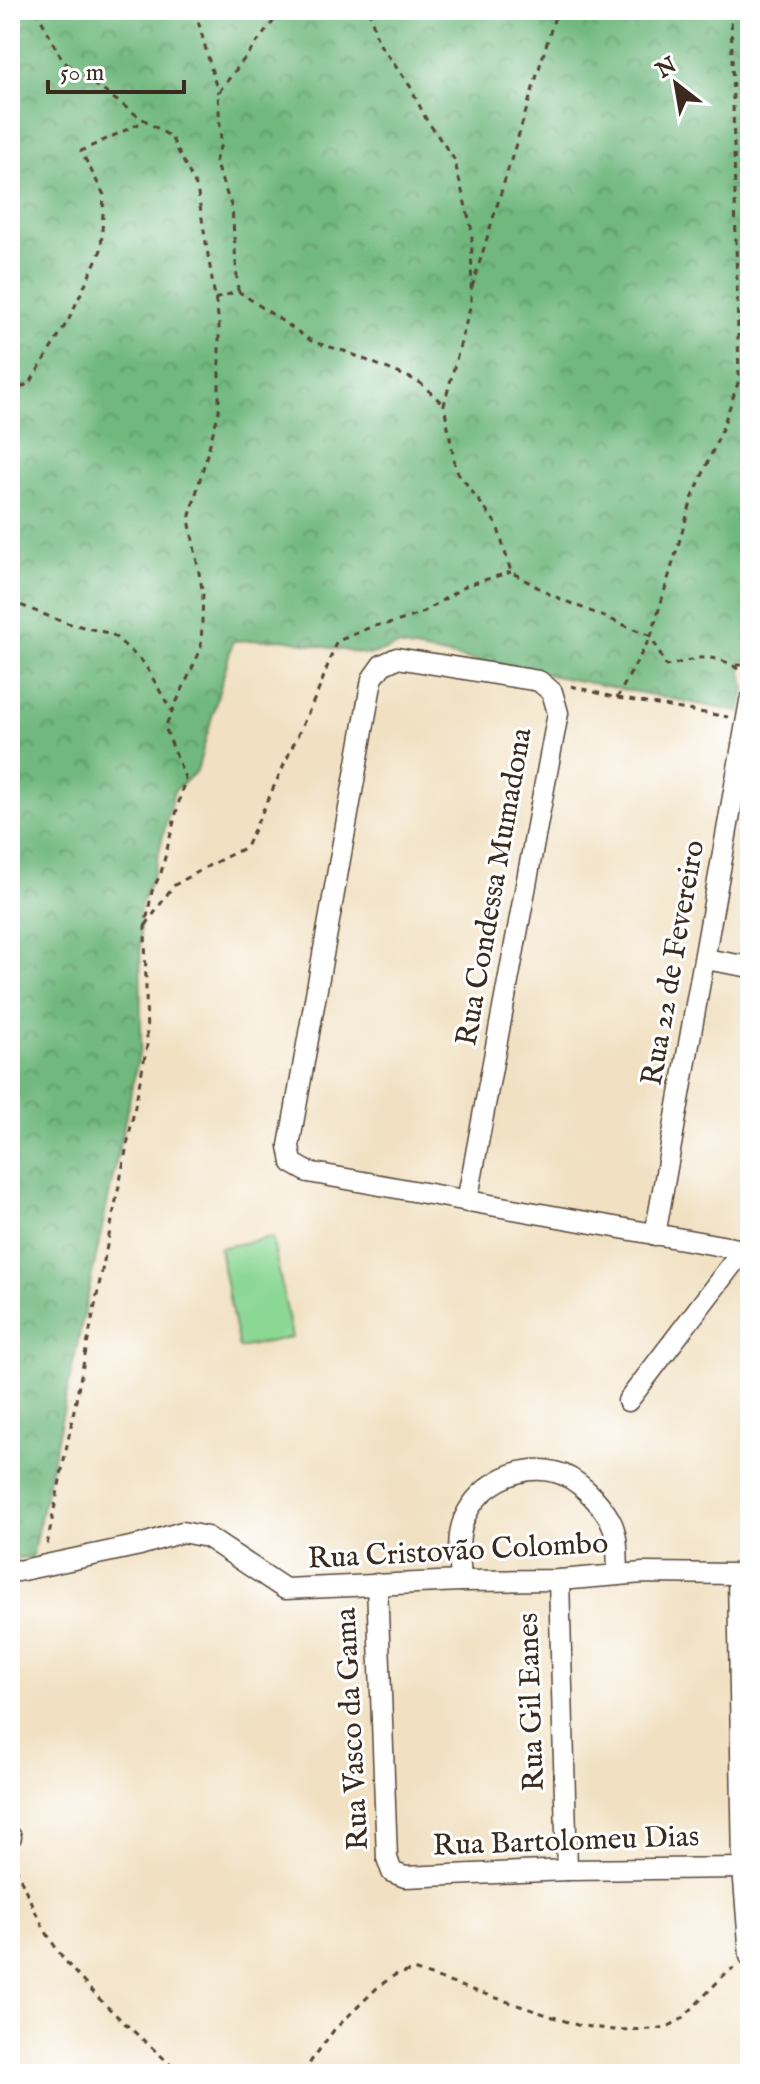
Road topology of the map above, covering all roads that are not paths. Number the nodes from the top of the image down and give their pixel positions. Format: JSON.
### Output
{"nodes":[{"id":1,"x":748,"y":711,"type":"edge"},
{"id":2,"x":705,"y":959,"type":"junction"},
{"id":3,"x":750,"y":967,"type":"edge"},
{"id":4,"x":467,"y":1202,"type":"junction"},
{"id":5,"x":655,"y":1235,"type":"junction"},
{"id":6,"x":747,"y":1250,"type":"edge"},
{"id":7,"x":628,"y":1401,"type":"dead end"},
{"id":8,"x":744,"y":1567,"type":"edge"},
{"id":9,"x":10,"y":1569,"type":"edge"},
{"id":10,"x":618,"y":1575,"type":"junction"},
{"id":11,"x":559,"y":1580,"type":"junction"},
{"id":12,"x":461,"y":1581,"type":"junction"},
{"id":13,"x":377,"y":1584,"type":"junction"},
{"id":14,"x":743,"y":1868,"type":"junction"},
{"id":15,"x":567,"y":1870,"type":"junction"},
{"id":16,"x":392,"y":1872,"type":"joint"},
{"id":17,"x":744,"y":1961,"type":"edge"}],
"edges":[{"from":1,"to":2,"type":"street","name":"Rua 22 de Fevereiro"},
{"from":2,"to":3,"type":"street"},
{"from":2,"to":5,"type":"street","name":"Rua 22 de Fevereiro"},
{"from":4,"to":4,"type":"street","name":"Rua Condessa Mumadona"},
{"from":4,"to":5,"type":"street"},
{"from":5,"to":6,"type":"street"},
{"from":6,"to":7,"type":"street"},
{"from":8,"to":10,"type":"street","name":"Rua Cristovão Colombo"},
{"from":8,"to":14,"type":"street"},
{"from":9,"to":13,"type":"street","name":"Rua Cristovão Colombo"},
{"from":10,"to":11,"type":"street","name":"Rua Cristovão Colombo"},
{"from":10,"to":12,"type":"street"},
{"from":11,"to":12,"type":"street","name":"Rua Cristovão Colombo"},
{"from":11,"to":15,"type":"street","name":"Rua Gil Eanes"},
{"from":12,"to":13,"type":"street","name":"Rua Cristovão Colombo"},
{"from":13,"to":16,"type":"street","name":"Rua Vasco da Gama"},
{"from":14,"to":15,"type":"street","name":"Rua Bartolomeu Dias"},
{"from":14,"to":17,"type":"street"},
{"from":15,"to":16,"type":"street","name":"Rua Bartolomeu Dias"}]}
